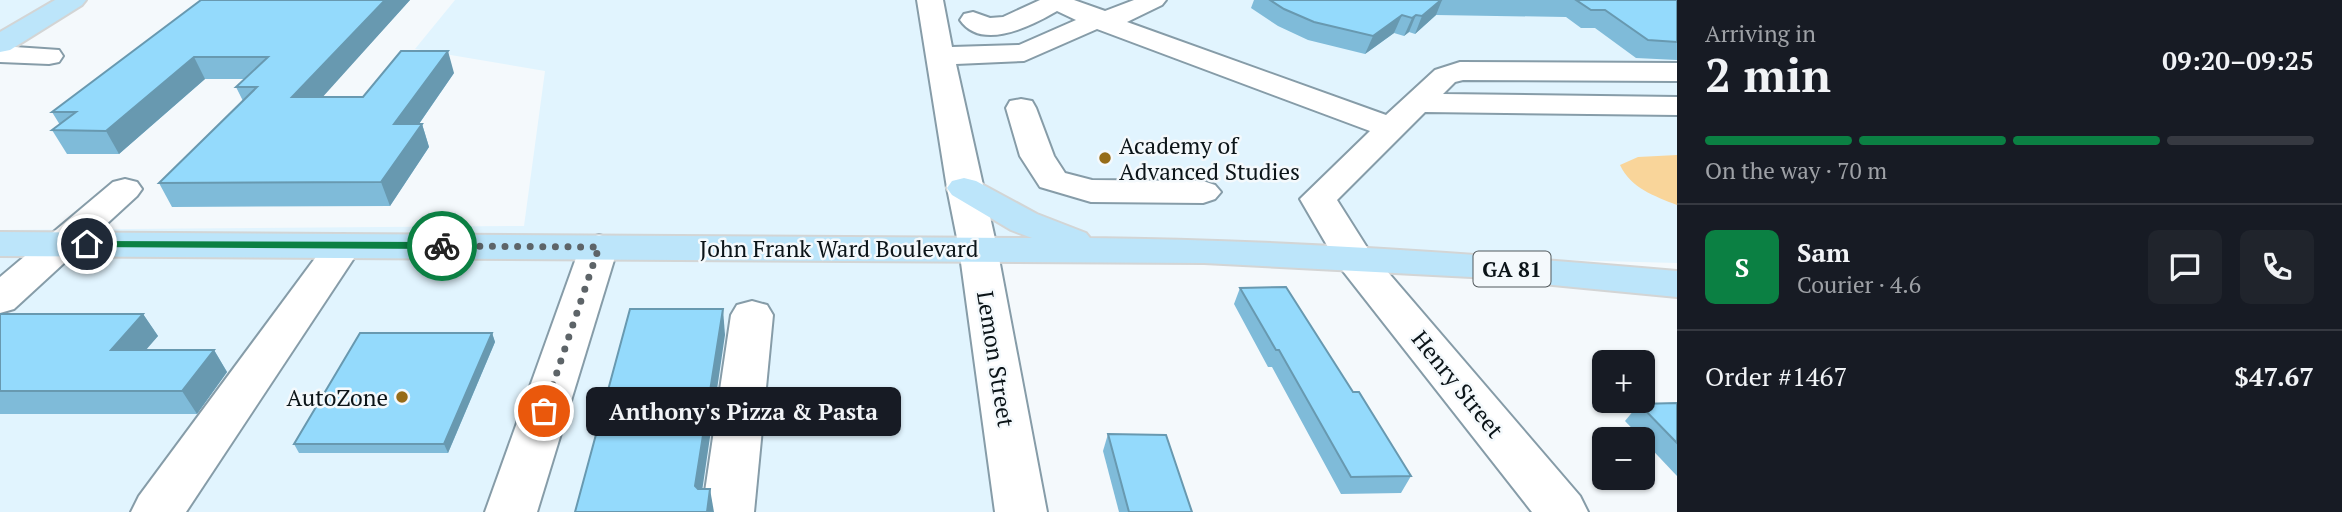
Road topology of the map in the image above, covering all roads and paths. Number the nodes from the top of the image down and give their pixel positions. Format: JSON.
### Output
{"nodes":[{"id":1,"x":73,"y":0,"type":"edge"},
{"id":2,"x":930,"y":0,"type":"edge"},
{"id":3,"x":1057,"y":1,"type":"edge"},
{"id":4,"x":1149,"y":2,"type":"edge"},
{"id":5,"x":972,"y":20,"type":"dead end"},
{"id":6,"x":1096,"y":20,"type":"junction"},
{"id":7,"x":0,"y":44,"type":"edge"},
{"id":8,"x":0,"y":54,"type":"edge"},
{"id":9,"x":49,"y":56,"type":"dead end"},
{"id":10,"x":940,"y":57,"type":"junction"},
{"id":11,"x":1677,"y":72,"type":"edge"},
{"id":12,"x":1417,"y":103,"type":"junction"},
{"id":13,"x":1677,"y":106,"type":"edge"},
{"id":14,"x":1021,"y":108,"type":"dead end"},
{"id":15,"x":1391,"y":128,"type":"junction"},
{"id":16,"x":964,"y":188,"type":"junction"},
{"id":17,"x":125,"y":189,"type":"dead end"},
{"id":18,"x":1203,"y":192,"type":"dead end"},
{"id":19,"x":0,"y":244,"type":"edge"},
{"id":20,"x":62,"y":244,"type":"junction"},
{"id":21,"x":343,"y":246,"type":"junction"},
{"id":22,"x":599,"y":247,"type":"junction"},
{"id":23,"x":978,"y":248,"type":"junction"},
{"id":24,"x":1095,"y":249,"type":"junction"},
{"id":25,"x":1353,"y":257,"type":"junction"},
{"id":26,"x":1677,"y":284,"type":"edge"},
{"id":27,"x":0,"y":299,"type":"edge"},
{"id":28,"x":752,"y":315,"type":"dead end"},
{"id":29,"x":157,"y":512,"type":"edge"},
{"id":30,"x":511,"y":512,"type":"edge"},
{"id":31,"x":728,"y":512,"type":"edge"},
{"id":32,"x":1021,"y":512,"type":"edge"},
{"id":33,"x":1562,"y":512,"type":"edge"}],
"edges":[{"from":1,"to":7,"type":"main road"},
{"from":2,"to":10,"type":"street","name":"Lemon Street"},
{"from":3,"to":5,"type":"street"},
{"from":3,"to":6,"type":"street"},
{"from":4,"to":6,"type":"street"},
{"from":6,"to":10,"type":"street"},
{"from":6,"to":15,"type":"street"},
{"from":8,"to":9,"type":"street"},
{"from":10,"to":16,"type":"street","name":"Lemon Street"},
{"from":11,"to":12,"type":"street"},
{"from":12,"to":13,"type":"street"},
{"from":12,"to":15,"type":"street"},
{"from":14,"to":18,"type":"street"},
{"from":15,"to":25,"type":"street","name":"Henry Street"},
{"from":16,"to":23,"type":"street","name":"Lemon Street"},
{"from":16,"to":24,"type":"main road"},
{"from":17,"to":20,"type":"street"},
{"from":19,"to":20,"type":"main road","name":"John Frank Ward Boulevard","number":"GA 81"},
{"from":20,"to":21,"type":"main road","name":"John Frank Ward Boulevard","number":"GA 81"},
{"from":20,"to":27,"type":"street"},
{"from":21,"to":22,"type":"main road","name":"John Frank Ward Boulevard","number":"GA 81"},
{"from":21,"to":29,"type":"street"},
{"from":22,"to":23,"type":"main road","name":"John Frank Ward Boulevard","number":"GA 81"},
{"from":22,"to":30,"type":"street"},
{"from":23,"to":24,"type":"main road","name":"John Frank Ward Boulevard","number":"GA 81"},
{"from":23,"to":32,"type":"street","name":"Lemon Street"},
{"from":24,"to":25,"type":"main road","name":"John Frank Ward Boulevard","number":"GA 81"},
{"from":25,"to":26,"type":"main road","name":"John Frank Ward Boulevard","number":"GA 81"},
{"from":25,"to":33,"type":"street","name":"Henry Street"},
{"from":28,"to":31,"type":"street"}]}
